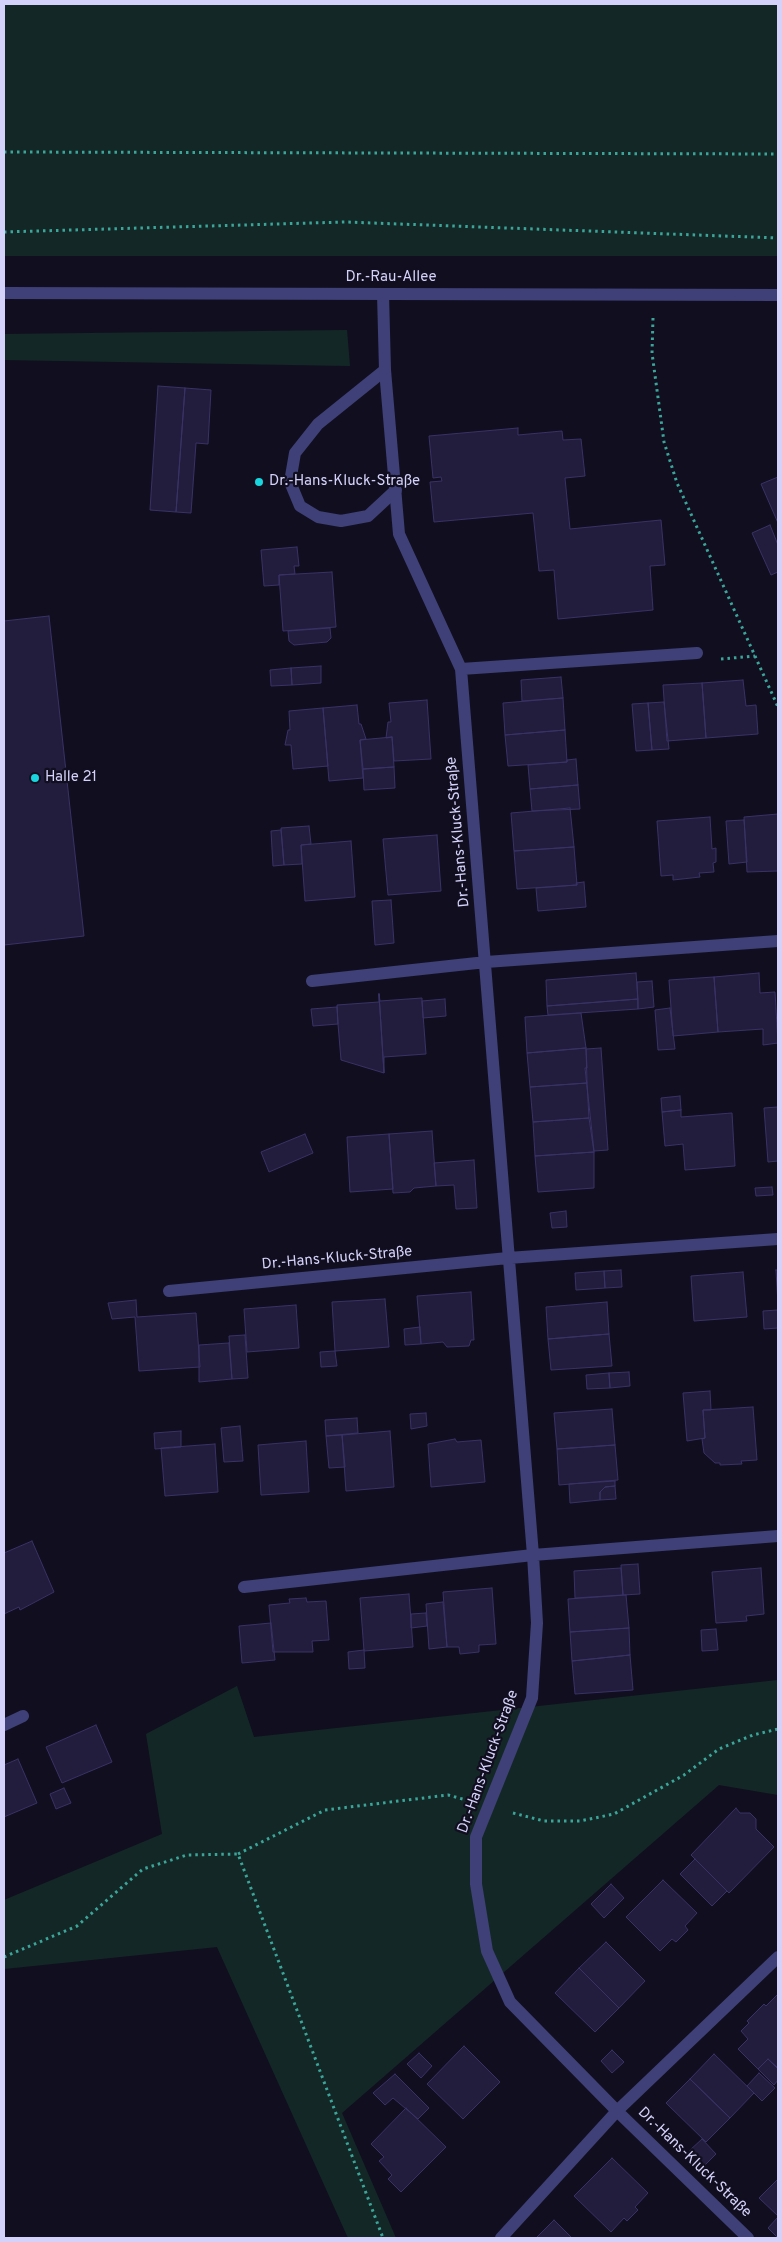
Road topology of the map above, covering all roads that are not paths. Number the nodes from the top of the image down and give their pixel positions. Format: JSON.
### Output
{"nodes":[{"id":1,"x":4,"y":293,"type":"edge"},
{"id":2,"x":383,"y":294,"type":"junction"},
{"id":3,"x":778,"y":295,"type":"edge"},
{"id":4,"x":385,"y":370,"type":"junction"},
{"id":5,"x":396,"y":490,"type":"junction"},
{"id":6,"x":697,"y":653,"type":"road end"},
{"id":7,"x":462,"y":669,"type":"junction"},
{"id":8,"x":778,"y":941,"type":"edge"},
{"id":9,"x":486,"y":962,"type":"junction"},
{"id":10,"x":312,"y":981,"type":"dead end"},
{"id":11,"x":778,"y":1239,"type":"edge"},
{"id":12,"x":508,"y":1258,"type":"junction"},
{"id":13,"x":169,"y":1291,"type":"dead end"},
{"id":14,"x":778,"y":1536,"type":"edge"},
{"id":15,"x":533,"y":1555,"type":"junction"},
{"id":16,"x":244,"y":1587,"type":"dead end"},
{"id":17,"x":23,"y":1716,"type":"dead end"},
{"id":18,"x":4,"y":1725,"type":"edge"},
{"id":19,"x":778,"y":1958,"type":"edge"},
{"id":20,"x":617,"y":2111,"type":"junction"},
{"id":21,"x":502,"y":2238,"type":"edge"},
{"id":22,"x":748,"y":2238,"type":"edge"}],
"edges":[{"from":1,"to":2,"type":"street","name":"Dr.-Rau-Allee"},
{"from":2,"to":3,"type":"street","name":"Dr.-Rau-Allee"},
{"from":2,"to":4,"type":"street","name":"Dr.-Hans-Kluck-Straße"},
{"from":4,"to":5,"type":"street","name":"Dr.-Hans-Kluck-Straße"},
{"from":4,"to":5,"type":"street"},
{"from":5,"to":7,"type":"street","name":"Dr.-Hans-Kluck-Straße"},
{"from":6,"to":7,"type":"street"},
{"from":7,"to":9,"type":"street","name":"Dr.-Hans-Kluck-Straße"},
{"from":8,"to":9,"type":"street"},
{"from":9,"to":10,"type":"street"},
{"from":9,"to":12,"type":"street","name":"Dr.-Hans-Kluck-Straße"},
{"from":11,"to":12,"type":"street","name":"Dr.-Hans-Kluck-Straße"},
{"from":12,"to":13,"type":"street","name":"Dr.-Hans-Kluck-Straße"},
{"from":12,"to":15,"type":"street","name":"Dr.-Hans-Kluck-Straße"},
{"from":14,"to":15,"type":"street"},
{"from":15,"to":16,"type":"street"},
{"from":15,"to":20,"type":"street","name":"Dr.-Hans-Kluck-Straße"},
{"from":17,"to":18,"type":"street"},
{"from":19,"to":20,"type":"street","name":"Dr.-Hans-Kluck-Straße"},
{"from":20,"to":21,"type":"street","name":"Dr.-Hans-Kluck-Straße"},
{"from":20,"to":22,"type":"street","name":"Dr.-Hans-Kluck-Straße"}]}
